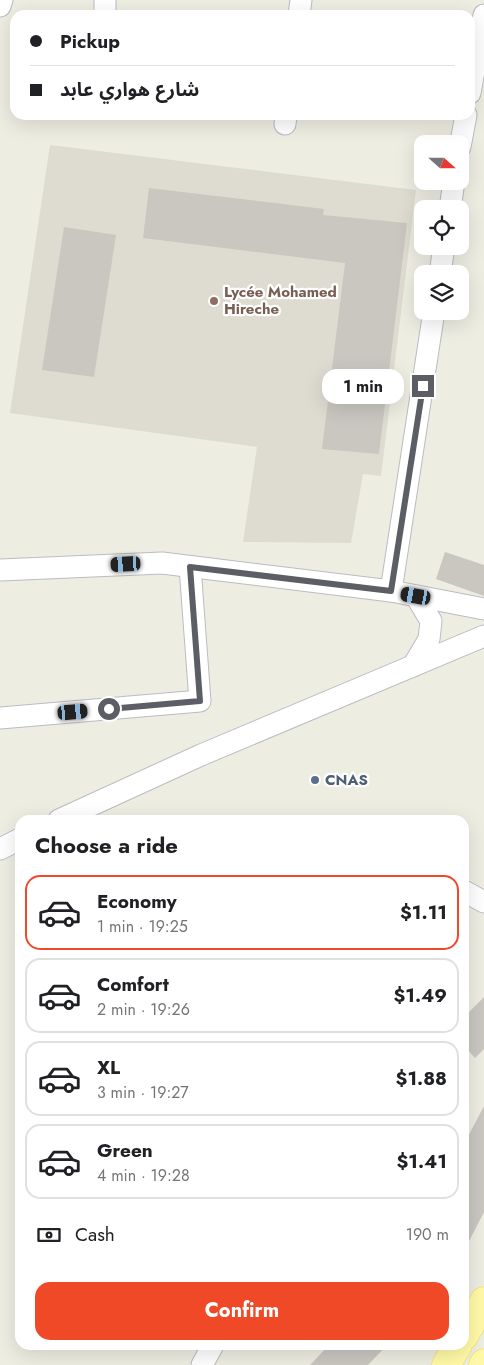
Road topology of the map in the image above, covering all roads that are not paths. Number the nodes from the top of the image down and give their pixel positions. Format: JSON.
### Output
{"nodes":[{"id":1,"x":2,"y":0,"type":"edge"},
{"id":2,"x":0,"y":6,"type":"edge"},
{"id":3,"x":483,"y":13,"type":"edge"},
{"id":4,"x":475,"y":62,"type":"edge"},
{"id":5,"x":465,"y":120,"type":"edge"},
{"id":6,"x":462,"y":135,"type":"edge"},
{"id":7,"x":433,"y":320,"type":"edge"},
{"id":8,"x":190,"y":567,"type":"junction"},
{"id":9,"x":0,"y":570,"type":"edge"},
{"id":10,"x":391,"y":591,"type":"junction"},
{"id":11,"x":416,"y":596,"type":"junction"},
{"id":12,"x":484,"y":609,"type":"edge"},
{"id":13,"x":484,"y":636,"type":"edge"},
{"id":14,"x":413,"y":666,"type":"junction"},
{"id":15,"x":0,"y":718,"type":"edge"},
{"id":16,"x":70,"y":815,"type":"edge"},
{"id":17,"x":15,"y":842,"type":"edge"},
{"id":18,"x":0,"y":849,"type":"edge"},
{"id":19,"x":469,"y":894,"type":"edge"},
{"id":20,"x":484,"y":902,"type":"edge"},
{"id":21,"x":484,"y":1301,"type":"edge"},
{"id":22,"x":469,"y":1327,"type":"edge"},
{"id":23,"x":211,"y":1350,"type":"edge"},
{"id":24,"x":455,"y":1350,"type":"edge"},
{"id":25,"x":202,"y":1365,"type":"edge"},
{"id":26,"x":446,"y":1365,"type":"edge"}],
"edges":[{"from":1,"to":2,"type":"street"},
{"from":3,"to":4,"type":"street"},
{"from":5,"to":6,"type":"street"},
{"from":7,"to":10,"type":"street"},
{"from":8,"to":9,"type":"street"},
{"from":8,"to":10,"type":"street"},
{"from":8,"to":15,"type":"street"},
{"from":10,"to":11,"type":"street"},
{"from":11,"to":12,"type":"street"},
{"from":11,"to":14,"type":"street"},
{"from":13,"to":14,"type":"street"},
{"from":14,"to":16,"type":"street"},
{"from":17,"to":18,"type":"street"},
{"from":19,"to":20,"type":"street"},
{"from":21,"to":22,"type":"main road"},
{"from":23,"to":25,"type":"street"},
{"from":24,"to":26,"type":"main road"}]}
